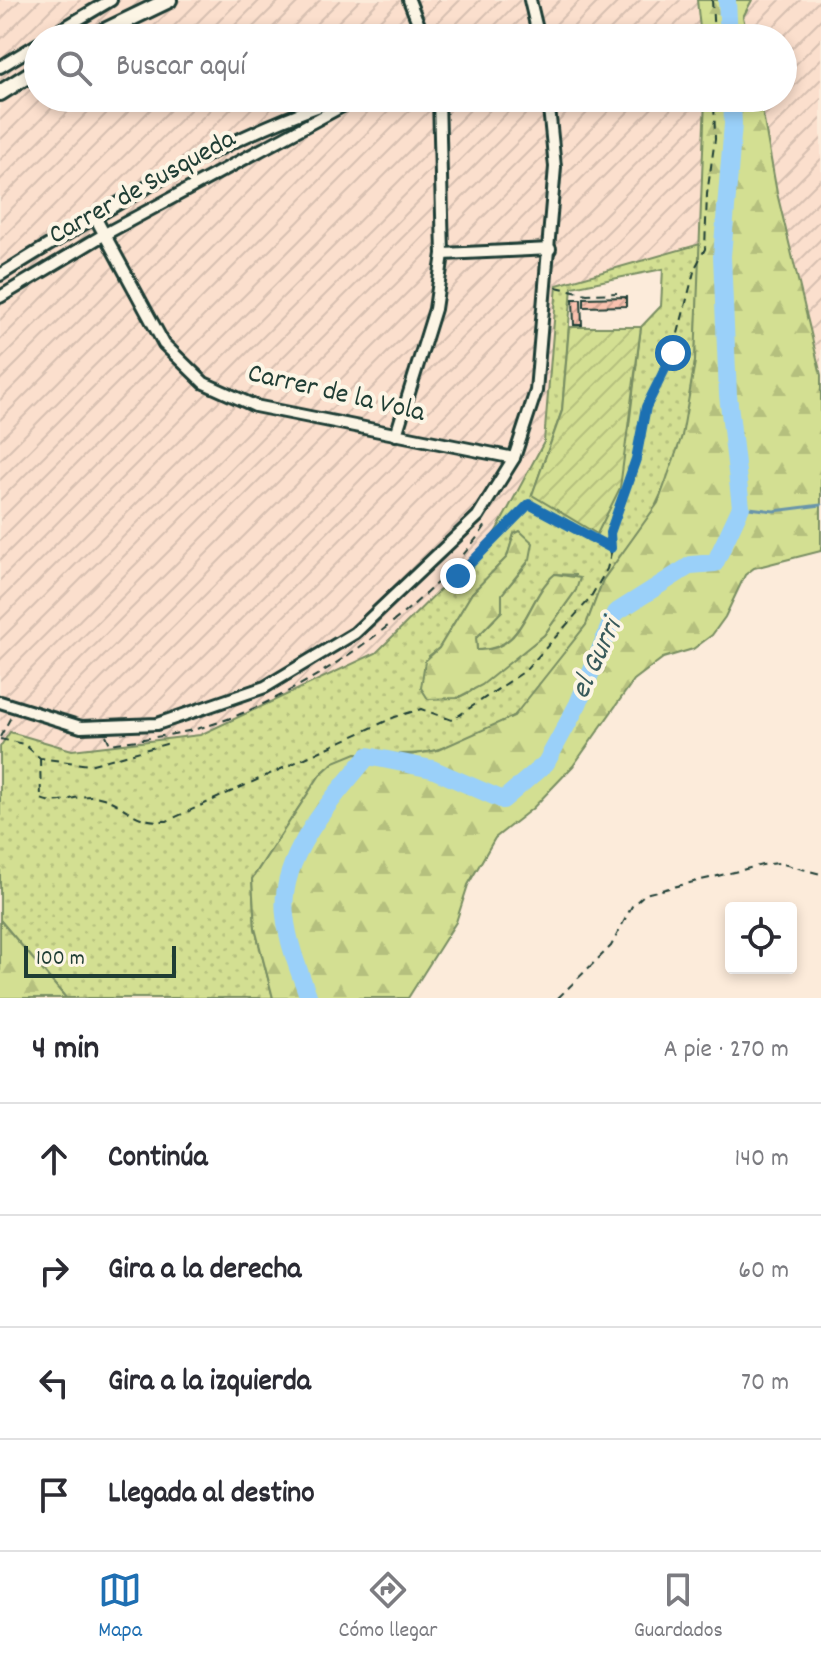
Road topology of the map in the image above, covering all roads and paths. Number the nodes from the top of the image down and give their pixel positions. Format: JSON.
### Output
{"nodes":[{"id":1,"x":111,"y":0,"type":"edge"},
{"id":2,"x":169,"y":0,"type":"edge"},
{"id":3,"x":409,"y":0,"type":"edge"},
{"id":4,"x":530,"y":0,"type":"edge"},
{"id":5,"x":712,"y":0,"type":"edge"},
{"id":6,"x":71,"y":24,"type":"edge"},
{"id":7,"x":119,"y":24,"type":"edge"},
{"id":8,"x":418,"y":24,"type":"edge"},
{"id":9,"x":536,"y":24,"type":"edge"},
{"id":10,"x":713,"y":24,"type":"edge"},
{"id":11,"x":24,"y":52,"type":"edge"},
{"id":12,"x":0,"y":67,"type":"edge"},
{"id":13,"x":24,"y":78,"type":"edge"},
{"id":14,"x":0,"y":93,"type":"edge"},
{"id":15,"x":307,"y":112,"type":"edge"},
{"id":16,"x":332,"y":112,"type":"edge"},
{"id":17,"x":439,"y":112,"type":"edge"},
{"id":18,"x":549,"y":112,"type":"edge"},
{"id":19,"x":714,"y":112,"type":"edge"},
{"id":20,"x":95,"y":217,"type":"junction"},
{"id":21,"x":105,"y":234,"type":"junction"},
{"id":22,"x":550,"y":249,"type":"junction"},
{"id":23,"x":443,"y":254,"type":"junction"},
{"id":24,"x":0,"y":275,"type":"edge"},
{"id":25,"x":564,"y":289,"type":"dead end"},
{"id":26,"x":617,"y":293,"type":"dead end"},
{"id":27,"x":0,"y":297,"type":"edge"},
{"id":28,"x":396,"y":435,"type":"junction"},
{"id":29,"x":514,"y":458,"type":"junction"},
{"id":30,"x":611,"y":548,"type":"junction"},
{"id":31,"x":451,"y":570,"type":"dead end"},
{"id":32,"x":0,"y":702,"type":"edge"},
{"id":33,"x":16,"y":709,"type":"junction"},
{"id":34,"x":164,"y":735,"type":"dead end"},
{"id":35,"x":0,"y":738,"type":"edge"},
{"id":36,"x":40,"y":758,"type":"junction"},
{"id":37,"x":821,"y":874,"type":"edge"},
{"id":38,"x":558,"y":998,"type":"edge"}],
"edges":[{"from":1,"to":6,"type":"street"},
{"from":2,"to":7,"type":"street"},
{"from":3,"to":8,"type":"street"},
{"from":4,"to":9,"type":"street"},
{"from":5,"to":10,"type":"path"},
{"from":11,"to":12,"type":"street"},
{"from":13,"to":14,"type":"street"},
{"from":15,"to":20,"type":"street","name":"Carrer de Susqueda"},
{"from":16,"to":21,"type":"street","name":"Carrer de Susqueda"},
{"from":17,"to":23,"type":"street"},
{"from":18,"to":22,"type":"street"},
{"from":19,"to":30,"type":"path"},
{"from":20,"to":21,"type":"street","name":"Carrer de la Vola"},
{"from":20,"to":24,"type":"street","name":"Carrer de Susqueda"},
{"from":21,"to":27,"type":"street","name":"Carrer de Susqueda"},
{"from":21,"to":28,"type":"street","name":"Carrer de la Vola"},
{"from":22,"to":23,"type":"street"},
{"from":22,"to":29,"type":"street"},
{"from":23,"to":28,"type":"street"},
{"from":25,"to":26,"type":"path"},
{"from":28,"to":29,"type":"street","name":"Carrer de la Vola"},
{"from":29,"to":33,"type":"street"},
{"from":30,"to":31,"type":"path"},
{"from":30,"to":36,"type":"path"},
{"from":32,"to":33,"type":"street"},
{"from":33,"to":35,"type":"path"},
{"from":34,"to":36,"type":"path"},
{"from":35,"to":36,"type":"path"},
{"from":37,"to":38,"type":"path"}]}
